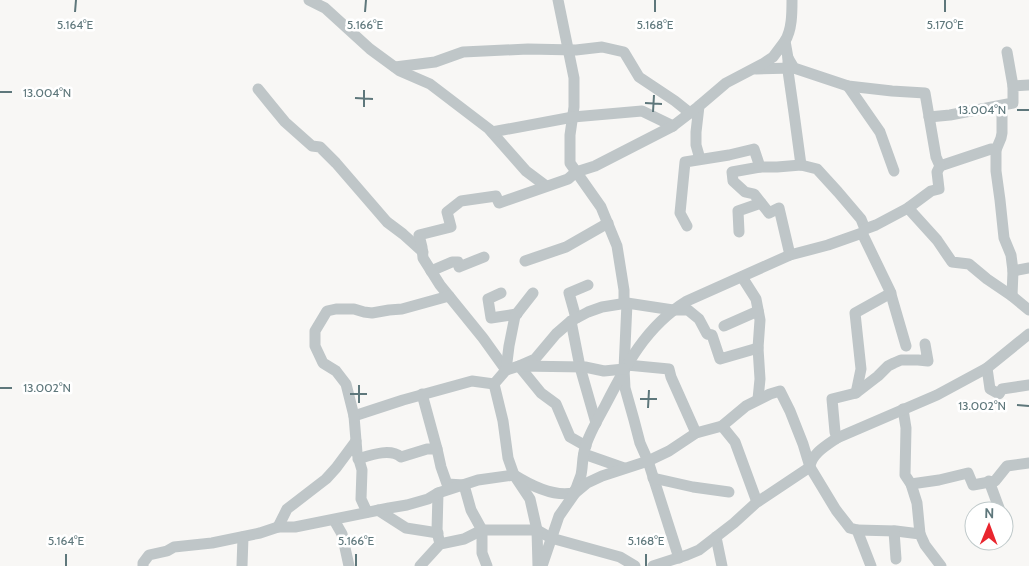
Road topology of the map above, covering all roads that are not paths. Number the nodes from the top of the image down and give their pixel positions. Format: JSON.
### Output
{"nodes":[{"id":1,"x":309,"y":0,"type":"edge"},
{"id":2,"x":558,"y":0,"type":"edge"},
{"id":3,"x":792,"y":0,"type":"edge"},
{"id":4,"x":786,"y":41,"type":"junction"},
{"id":5,"x":568,"y":50,"type":"junction"},
{"id":6,"x":1007,"y":52,"type":"dead end"},
{"id":7,"x":790,"y":65,"type":"junction"},
{"id":8,"x":395,"y":68,"type":"junction"},
{"id":9,"x":752,"y":69,"type":"junction"},
{"id":10,"x":1029,"y":85,"type":"edge"},
{"id":11,"x":848,"y":86,"type":"junction"},
{"id":12,"x":1013,"y":86,"type":"junction"},
{"id":13,"x":258,"y":89,"type":"dead end"},
{"id":14,"x":1000,"y":106,"type":"junction"},
{"id":15,"x":694,"y":110,"type":"junction"},
{"id":16,"x":572,"y":117,"type":"junction"},
{"id":17,"x":929,"y":117,"type":"junction"},
{"id":18,"x":673,"y":126,"type":"junction"},
{"id":19,"x":492,"y":132,"type":"junction"},
{"id":20,"x":996,"y":150,"type":"junction"},
{"id":21,"x":729,"y":155,"type":"junction"},
{"id":22,"x":700,"y":159,"type":"junction"},
{"id":23,"x":801,"y":165,"type":"junction"},
{"id":24,"x":940,"y":166,"type":"junction"},
{"id":25,"x":760,"y":167,"type":"junction"},
{"id":26,"x":894,"y":171,"type":"dead end"},
{"id":27,"x":576,"y":172,"type":"junction"},
{"id":28,"x":732,"y":172,"type":"junction"},
{"id":29,"x":546,"y":186,"type":"junction"},
{"id":30,"x":761,"y":203,"type":"junction"},
{"id":31,"x":908,"y":208,"type":"junction"},
{"id":32,"x":608,"y":223,"type":"junction"},
{"id":33,"x":687,"y":226,"type":"dead end"},
{"id":34,"x":863,"y":231,"type":"junction"},
{"id":35,"x":739,"y":232,"type":"dead end"},
{"id":36,"x":423,"y":252,"type":"junction"},
{"id":37,"x":790,"y":255,"type":"junction"},
{"id":38,"x":484,"y":257,"type":"dead end"},
{"id":39,"x":525,"y":261,"type":"dead end"},
{"id":40,"x":1029,"y":268,"type":"edge"},
{"id":41,"x":431,"y":271,"type":"junction"},
{"id":42,"x":1013,"y":271,"type":"junction"},
{"id":43,"x":742,"y":277,"type":"junction"},
{"id":44,"x":588,"y":285,"type":"dead end"},
{"id":45,"x":501,"y":293,"type":"dead end"},
{"id":46,"x":533,"y":293,"type":"dead end"},
{"id":47,"x":891,"y":293,"type":"junction"},
{"id":48,"x":449,"y":296,"type":"junction"},
{"id":49,"x":1012,"y":296,"type":"junction"},
{"id":50,"x":625,"y":303,"type":"junction"},
{"id":51,"x":673,"y":310,"type":"junction"},
{"id":52,"x":1029,"y":310,"type":"edge"},
{"id":53,"x":758,"y":312,"type":"junction"},
{"id":54,"x":517,"y":314,"type":"junction"},
{"id":55,"x":574,"y":320,"type":"junction"},
{"id":56,"x":724,"y":326,"type":"dead end"},
{"id":57,"x":1029,"y":334,"type":"edge"},
{"id":58,"x":925,"y":344,"type":"dead end"},
{"id":59,"x":906,"y":346,"type":"dead end"},
{"id":60,"x":758,"y":348,"type":"junction"},
{"id":61,"x":519,"y":366,"type":"junction"},
{"id":62,"x":580,"y":367,"type":"junction"},
{"id":63,"x":625,"y":367,"type":"junction"},
{"id":64,"x":987,"y":368,"type":"junction"},
{"id":65,"x":506,"y":370,"type":"junction"},
{"id":66,"x":494,"y":384,"type":"junction"},
{"id":67,"x":1029,"y":385,"type":"edge"},
{"id":68,"x":856,"y":393,"type":"junction"},
{"id":69,"x":422,"y":394,"type":"junction"},
{"id":70,"x":758,"y":399,"type":"junction"},
{"id":71,"x":903,"y":409,"type":"junction"},
{"id":72,"x":354,"y":416,"type":"junction"},
{"id":73,"x":596,"y":423,"type":"junction"},
{"id":74,"x":722,"y":426,"type":"junction"},
{"id":75,"x":696,"y":433,"type":"junction"},
{"id":76,"x":837,"y":438,"type":"junction"},
{"id":77,"x":356,"y":441,"type":"junction"},
{"id":78,"x":437,"y":449,"type":"junction"},
{"id":79,"x":585,"y":450,"type":"junction"},
{"id":80,"x":358,"y":459,"type":"junction"},
{"id":81,"x":648,"y":461,"type":"junction"},
{"id":82,"x":1029,"y":463,"type":"edge"},
{"id":83,"x":810,"y":467,"type":"junction"},
{"id":84,"x":624,"y":468,"type":"junction"},
{"id":85,"x":514,"y":475,"type":"junction"},
{"id":86,"x":654,"y":478,"type":"junction"},
{"id":87,"x":989,"y":481,"type":"junction"},
{"id":88,"x":911,"y":484,"type":"junction"},
{"id":89,"x":464,"y":485,"type":"junction"},
{"id":90,"x":575,"y":492,"type":"junction"},
{"id":91,"x":729,"y":492,"type":"dead end"},
{"id":92,"x":438,"y":493,"type":"junction"},
{"id":93,"x":996,"y":501,"type":"edge"},
{"id":94,"x":757,"y":502,"type":"junction"},
{"id":95,"x":372,"y":511,"type":"junction"},
{"id":96,"x":334,"y":520,"type":"junction"},
{"id":97,"x":278,"y":527,"type":"junction"},
{"id":98,"x":482,"y":530,"type":"junction"},
{"id":99,"x":537,"y":530,"type":"junction"},
{"id":100,"x":857,"y":530,"type":"junction"},
{"id":101,"x":894,"y":531,"type":"junction"},
{"id":102,"x":920,"y":534,"type":"junction"},
{"id":103,"x":243,"y":537,"type":"junction"},
{"id":104,"x":716,"y":537,"type":"junction"},
{"id":105,"x":551,"y":538,"type":"junction"},
{"id":106,"x":439,"y":539,"type":"junction"},
{"id":107,"x":896,"y":559,"type":"dead end"},
{"id":108,"x":685,"y":560,"type":"edge"},
{"id":109,"x":143,"y":566,"type":"edge"},
{"id":110,"x":242,"y":566,"type":"edge"},
{"id":111,"x":349,"y":566,"type":"edge"},
{"id":112,"x":420,"y":566,"type":"edge"},
{"id":113,"x":488,"y":566,"type":"edge"},
{"id":114,"x":540,"y":566,"type":"edge"},
{"id":115,"x":635,"y":566,"type":"edge"},
{"id":116,"x":654,"y":566,"type":"edge"},
{"id":117,"x":722,"y":566,"type":"edge"},
{"id":118,"x":871,"y":566,"type":"edge"},
{"id":119,"x":941,"y":566,"type":"edge"}],
"edges":[{"from":1,"to":8,"type":"street"},
{"from":2,"to":5,"type":"street"},
{"from":3,"to":4,"type":"street"},
{"from":4,"to":7,"type":"street"},
{"from":4,"to":9,"type":"street"},
{"from":5,"to":8,"type":"street"},
{"from":5,"to":15,"type":"street"},
{"from":5,"to":16,"type":"street"},
{"from":6,"to":12,"type":"street"},
{"from":7,"to":9,"type":"street"},
{"from":7,"to":11,"type":"street"},
{"from":7,"to":23,"type":"street"},
{"from":8,"to":19,"type":"street"},
{"from":9,"to":15,"type":"street"},
{"from":10,"to":12,"type":"street"},
{"from":11,"to":17,"type":"street"},
{"from":11,"to":26,"type":"street"},
{"from":12,"to":14,"type":"street"},
{"from":13,"to":36,"type":"street"},
{"from":14,"to":17,"type":"street"},
{"from":14,"to":20,"type":"street"},
{"from":15,"to":18,"type":"street"},
{"from":15,"to":22,"type":"street"},
{"from":16,"to":18,"type":"street"},
{"from":16,"to":19,"type":"street"},
{"from":16,"to":27,"type":"street"},
{"from":17,"to":24,"type":"street"},
{"from":18,"to":27,"type":"street"},
{"from":19,"to":29,"type":"street"},
{"from":20,"to":24,"type":"street"},
{"from":20,"to":42,"type":"street"},
{"from":21,"to":22,"type":"street"},
{"from":21,"to":25,"type":"street"},
{"from":21,"to":28,"type":"street"},
{"from":22,"to":33,"type":"street"},
{"from":23,"to":25,"type":"street"},
{"from":23,"to":34,"type":"street"},
{"from":24,"to":31,"type":"street"},
{"from":25,"to":28,"type":"street"},
{"from":27,"to":29,"type":"street"},
{"from":27,"to":32,"type":"street"},
{"from":28,"to":30,"type":"street"},
{"from":29,"to":36,"type":"street"},
{"from":30,"to":35,"type":"street"},
{"from":30,"to":37,"type":"street"},
{"from":31,"to":34,"type":"street"},
{"from":31,"to":49,"type":"street"},
{"from":32,"to":39,"type":"street"},
{"from":32,"to":50,"type":"street"},
{"from":34,"to":37,"type":"street"},
{"from":34,"to":47,"type":"street"},
{"from":36,"to":41,"type":"street"},
{"from":37,"to":43,"type":"street"},
{"from":38,"to":41,"type":"street"},
{"from":40,"to":42,"type":"street"},
{"from":41,"to":48,"type":"street"},
{"from":42,"to":49,"type":"street"},
{"from":43,"to":51,"type":"street"},
{"from":43,"to":53,"type":"street"},
{"from":44,"to":55,"type":"street"},
{"from":45,"to":54,"type":"street"},
{"from":46,"to":54,"type":"street"},
{"from":47,"to":59,"type":"street"},
{"from":47,"to":68,"type":"street"},
{"from":48,"to":65,"type":"street"},
{"from":48,"to":72,"type":"street"},
{"from":49,"to":52,"type":"street"},
{"from":50,"to":51,"type":"street"},
{"from":50,"to":55,"type":"street"},
{"from":50,"to":63,"type":"street"},
{"from":51,"to":60,"type":"street"},
{"from":51,"to":63,"type":"street"},
{"from":53,"to":56,"type":"street"},
{"from":53,"to":60,"type":"street"},
{"from":54,"to":65,"type":"street"},
{"from":55,"to":61,"type":"street"},
{"from":55,"to":62,"type":"street"},
{"from":57,"to":64,"type":"street"},
{"from":58,"to":68,"type":"street"},
{"from":60,"to":70,"type":"street"},
{"from":61,"to":62,"type":"street"},
{"from":61,"to":65,"type":"street"},
{"from":61,"to":79,"type":"street"},
{"from":62,"to":63,"type":"street"},
{"from":62,"to":73,"type":"street"},
{"from":63,"to":73,"type":"street"},
{"from":63,"to":75,"type":"street"},
{"from":63,"to":81,"type":"street"},
{"from":64,"to":67,"type":"street"},
{"from":64,"to":71,"type":"street"},
{"from":65,"to":66,"type":"street"},
{"from":66,"to":69,"type":"street"},
{"from":66,"to":85,"type":"street"},
{"from":68,"to":76,"type":"street"},
{"from":69,"to":72,"type":"street"},
{"from":69,"to":78,"type":"street"},
{"from":70,"to":74,"type":"street"},
{"from":70,"to":83,"type":"street"},
{"from":71,"to":76,"type":"street"},
{"from":71,"to":88,"type":"street"},
{"from":72,"to":77,"type":"street"},
{"from":73,"to":79,"type":"street"},
{"from":74,"to":75,"type":"street"},
{"from":74,"to":94,"type":"street"},
{"from":75,"to":81,"type":"street"},
{"from":76,"to":83,"type":"street"},
{"from":77,"to":80,"type":"street"},
{"from":77,"to":97,"type":"street"},
{"from":78,"to":80,"type":"street"},
{"from":78,"to":89,"type":"street"},
{"from":79,"to":84,"type":"street"},
{"from":79,"to":90,"type":"street"},
{"from":80,"to":95,"type":"street"},
{"from":81,"to":84,"type":"street"},
{"from":81,"to":86,"type":"street"},
{"from":82,"to":87,"type":"street"},
{"from":83,"to":94,"type":"street"},
{"from":83,"to":100,"type":"street"},
{"from":84,"to":90,"type":"street"},
{"from":85,"to":89,"type":"street"},
{"from":85,"to":90,"type":"street"},
{"from":85,"to":99,"type":"street"},
{"from":86,"to":91,"type":"street"},
{"from":86,"to":108,"type":"street"},
{"from":87,"to":88,"type":"street"},
{"from":87,"to":93,"type":"street"},
{"from":88,"to":102,"type":"street"},
{"from":89,"to":92,"type":"street"},
{"from":89,"to":98,"type":"street"},
{"from":90,"to":105,"type":"street"},
{"from":92,"to":95,"type":"street"},
{"from":92,"to":106,"type":"street"},
{"from":94,"to":104,"type":"street"},
{"from":95,"to":96,"type":"street"},
{"from":95,"to":106,"type":"street"},
{"from":96,"to":97,"type":"street"},
{"from":96,"to":111,"type":"street"},
{"from":97,"to":103,"type":"street"},
{"from":98,"to":99,"type":"street"},
{"from":98,"to":106,"type":"street"},
{"from":98,"to":113,"type":"street"},
{"from":99,"to":105,"type":"street"},
{"from":99,"to":114,"type":"street"},
{"from":100,"to":101,"type":"street"},
{"from":100,"to":118,"type":"street"},
{"from":101,"to":102,"type":"street"},
{"from":101,"to":107,"type":"street"},
{"from":102,"to":119,"type":"street"},
{"from":103,"to":109,"type":"street"},
{"from":103,"to":110,"type":"street"},
{"from":104,"to":108,"type":"street"},
{"from":104,"to":117,"type":"street"},
{"from":105,"to":114,"type":"street"},
{"from":105,"to":115,"type":"street"},
{"from":106,"to":112,"type":"street"},
{"from":108,"to":116,"type":"street"}]}
